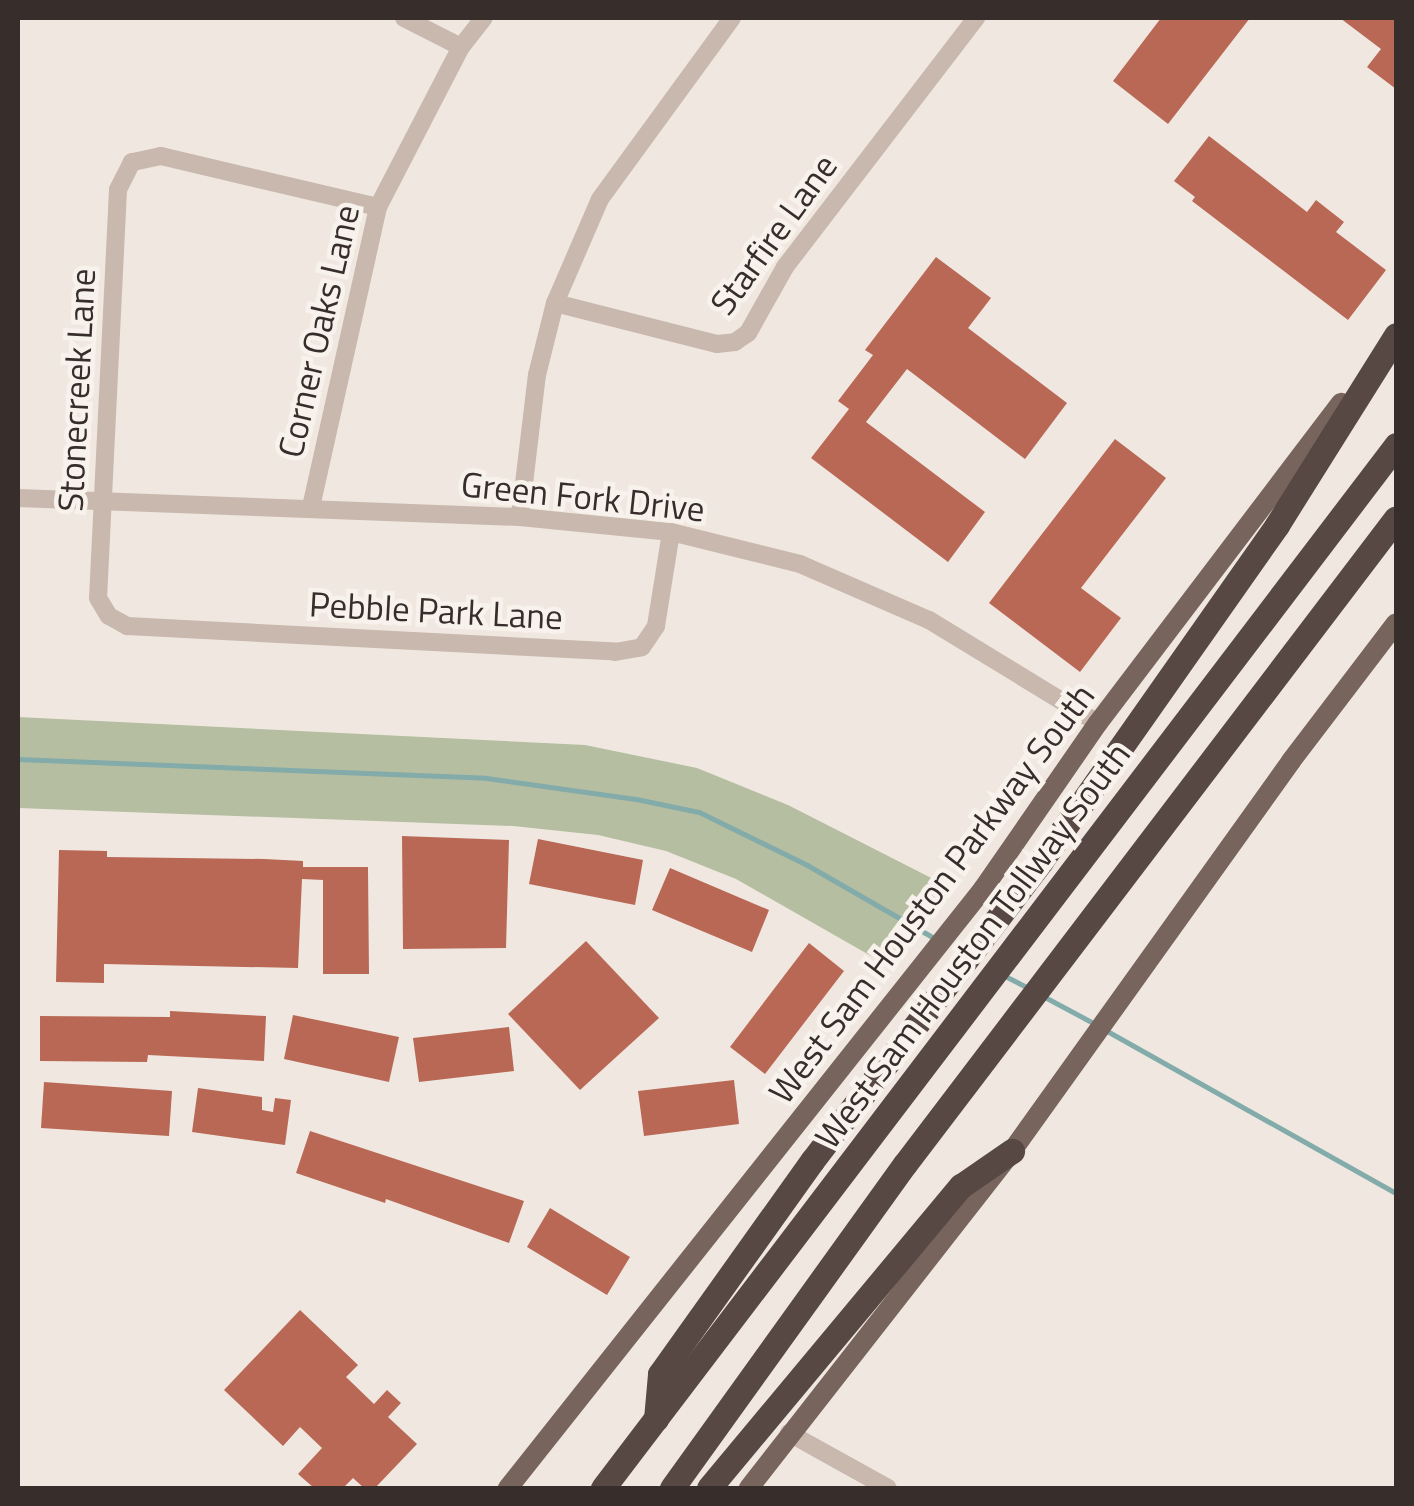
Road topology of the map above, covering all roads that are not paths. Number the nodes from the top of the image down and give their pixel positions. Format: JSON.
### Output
{"nodes":[{"id":1,"x":404,"y":18,"type":"edge"},
{"id":2,"x":484,"y":18,"type":"edge"},
{"id":3,"x":732,"y":18,"type":"edge"},
{"id":4,"x":976,"y":18,"type":"edge"},
{"id":5,"x":461,"y":47,"type":"junction"},
{"id":6,"x":378,"y":208,"type":"junction"},
{"id":7,"x":555,"y":303,"type":"junction"},
{"id":8,"x":1396,"y":332,"type":"edge"},
{"id":9,"x":1396,"y":445,"type":"edge"},
{"id":10,"x":18,"y":498,"type":"edge"},
{"id":11,"x":103,"y":500,"type":"junction"},
{"id":12,"x":311,"y":506,"type":"junction"},
{"id":13,"x":520,"y":517,"type":"junction"},
{"id":14,"x":1396,"y":518,"type":"edge"},
{"id":15,"x":672,"y":532,"type":"junction"},
{"id":16,"x":108,"y":616,"type":"joint"},
{"id":17,"x":1396,"y":623,"type":"edge"},
{"id":18,"x":1098,"y":722,"type":"junction"},
{"id":19,"x":1012,"y":1151,"type":"junction"},
{"id":20,"x":656,"y":1419,"type":"junction"},
{"id":21,"x":788,"y":1433,"type":"junction"},
{"id":22,"x":508,"y":1488,"type":"edge"},
{"id":23,"x":602,"y":1488,"type":"edge"},
{"id":24,"x":672,"y":1488,"type":"edge"},
{"id":25,"x":708,"y":1488,"type":"edge"},
{"id":26,"x":749,"y":1488,"type":"edge"},
{"id":27,"x":888,"y":1488,"type":"edge"}],
"edges":[{"from":1,"to":5,"type":"street"},
{"from":2,"to":5,"type":"street","name":"Corner Oaks Lane"},
{"from":3,"to":7,"type":"street"},
{"from":4,"to":7,"type":"street","name":"Starfire Lane"},
{"from":5,"to":6,"type":"street","name":"Corner Oaks Lane"},
{"from":6,"to":11,"type":"street","name":"Stonecreek Lane"},
{"from":6,"to":12,"type":"street","name":"Corner Oaks Lane"},
{"from":7,"to":13,"type":"street"},
{"from":8,"to":18,"type":"main road","name":"West Sam Houston Parkway South"},
{"from":8,"to":20,"type":"highway"},
{"from":9,"to":20,"type":"highway","name":"West Sam Houston Tollway South"},
{"from":10,"to":11,"type":"street","name":"Green Fork Drive"},
{"from":11,"to":12,"type":"street","name":"Green Fork Drive"},
{"from":11,"to":16,"type":"street","name":"Stonecreek Lane"},
{"from":12,"to":13,"type":"street","name":"Green Fork Drive"},
{"from":13,"to":15,"type":"street","name":"Green Fork Drive"},
{"from":14,"to":24,"type":"highway"},
{"from":15,"to":16,"type":"street","name":"Pebble Park Lane"},
{"from":15,"to":18,"type":"street","name":"Green Fork Drive"},
{"from":17,"to":19,"type":"main road"},
{"from":18,"to":22,"type":"main road","name":"West Sam Houston Parkway South"},
{"from":19,"to":21,"type":"main road"},
{"from":19,"to":25,"type":"highway"},
{"from":20,"to":23,"type":"highway","name":"West Sam Houston Tollway South"},
{"from":21,"to":26,"type":"main road"},
{"from":21,"to":27,"type":"street"}]}
